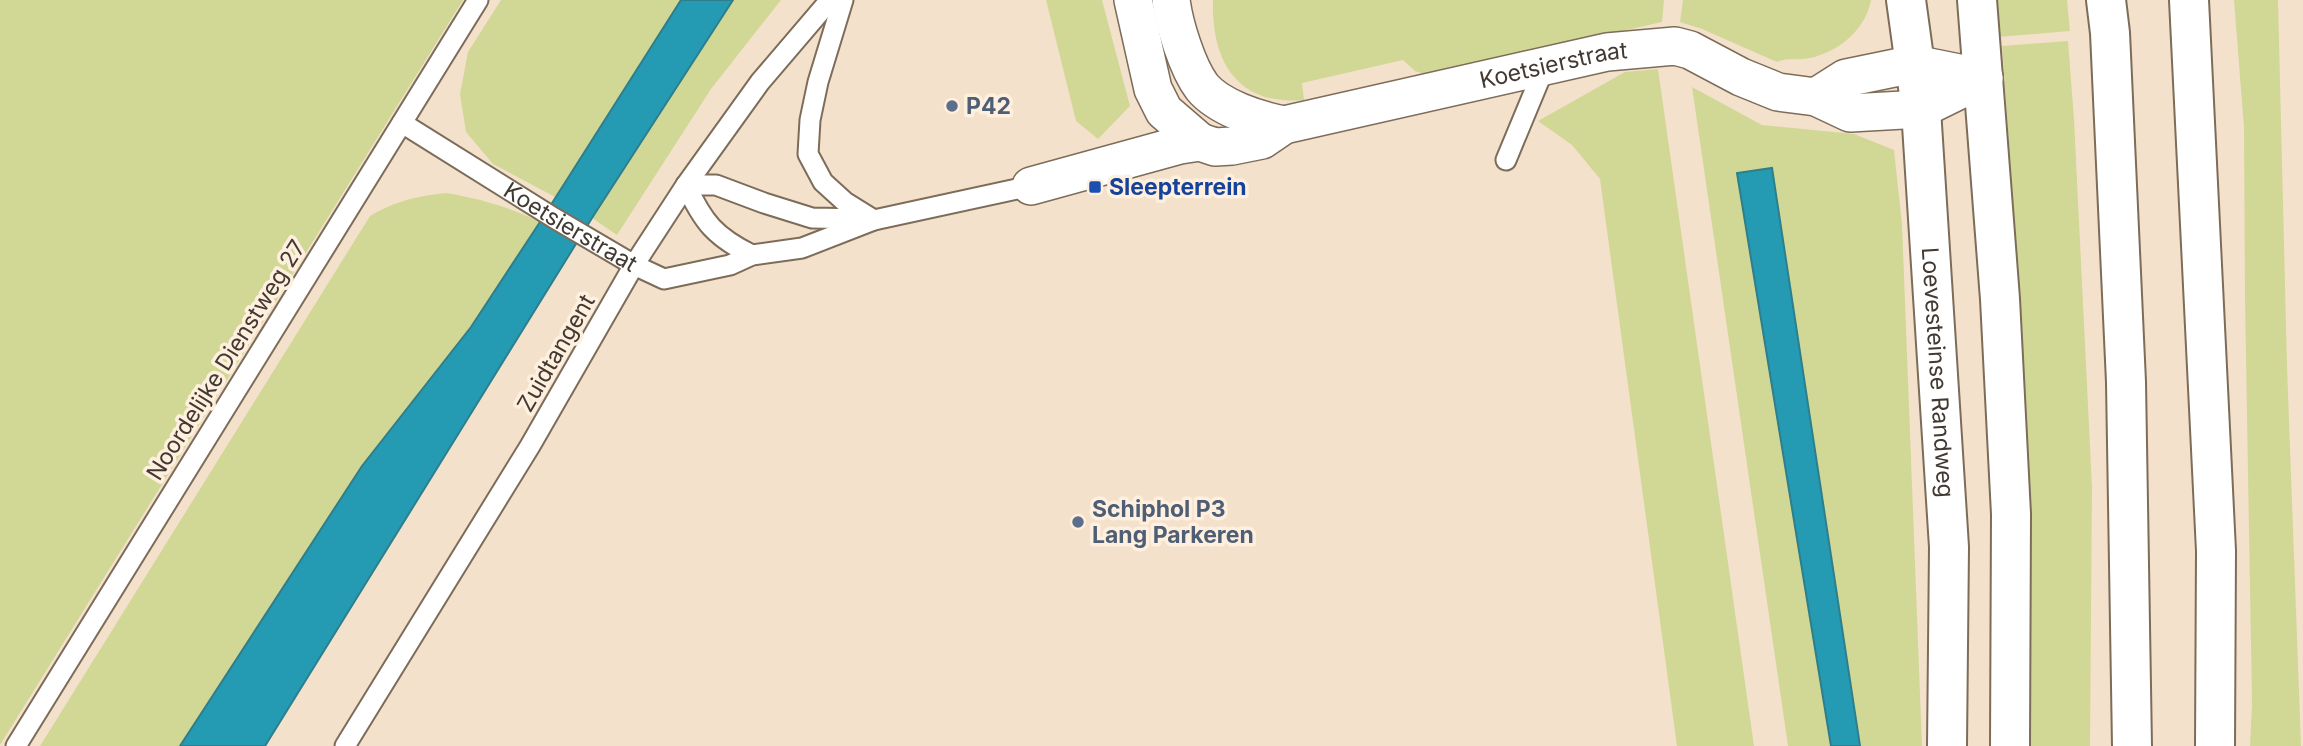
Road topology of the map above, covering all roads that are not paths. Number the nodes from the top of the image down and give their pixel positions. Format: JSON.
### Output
{"nodes":[{"id":1,"x":478,"y":0,"type":"edge"},
{"id":2,"x":831,"y":0,"type":"edge"},
{"id":3,"x":843,"y":0,"type":"edge"},
{"id":4,"x":1133,"y":0,"type":"edge"},
{"id":5,"x":1171,"y":0,"type":"edge"},
{"id":6,"x":1906,"y":0,"type":"edge"},
{"id":7,"x":1977,"y":0,"type":"edge"},
{"id":8,"x":2106,"y":0,"type":"edge"},
{"id":9,"x":2189,"y":0,"type":"edge"},
{"id":10,"x":1914,"y":64,"type":"junction"},
{"id":11,"x":1545,"y":66,"type":"junction"},
{"id":12,"x":1984,"y":78,"type":"junction"},
{"id":13,"x":1816,"y":97,"type":"junction"},
{"id":14,"x":1229,"y":107,"type":"junction"},
{"id":15,"x":1921,"y":109,"type":"junction"},
{"id":16,"x":402,"y":123,"type":"junction"},
{"id":17,"x":1284,"y":125,"type":"junction"},
{"id":18,"x":1200,"y":142,"type":"junction"},
{"id":19,"x":1506,"y":160,"type":"dead end"},
{"id":20,"x":686,"y":185,"type":"junction"},
{"id":21,"x":1031,"y":186,"type":"joint"},
{"id":22,"x":874,"y":220,"type":"junction"},
{"id":23,"x":752,"y":255,"type":"junction"},
{"id":24,"x":634,"y":265,"type":"junction"},
{"id":25,"x":16,"y":746,"type":"edge"},
{"id":26,"x":345,"y":746,"type":"edge"},
{"id":27,"x":1947,"y":746,"type":"edge"},
{"id":28,"x":2010,"y":746,"type":"edge"},
{"id":29,"x":2132,"y":746,"type":"edge"},
{"id":30,"x":2216,"y":746,"type":"edge"}],
"edges":[{"from":1,"to":16,"type":"lane","name":"Noordelijke Dienstweg 27"},
{"from":2,"to":20,"type":"lane","name":"Zuidtangent"},
{"from":3,"to":22,"type":"lane"},
{"from":4,"to":18,"type":"street"},
{"from":5,"to":14,"type":"street","name":"Koetsierstraat"},
{"from":6,"to":10,"type":"main road","name":"Loevesteinse Randweg"},
{"from":7,"to":12,"type":"main road"},
{"from":8,"to":29,"type":"main road"},
{"from":9,"to":30,"type":"main road"},
{"from":10,"to":12,"type":"street"},
{"from":10,"to":13,"type":"street"},
{"from":10,"to":15,"type":"main road","name":"Loevesteinse Randweg"},
{"from":11,"to":13,"type":"street","name":"Koetsierstraat"},
{"from":11,"to":17,"type":"street","name":"Koetsierstraat"},
{"from":11,"to":19,"type":"lane"},
{"from":12,"to":15,"type":"street","name":"Koetsierstraat"},
{"from":12,"to":28,"type":"main road"},
{"from":13,"to":15,"type":"street","name":"Koetsierstraat"},
{"from":14,"to":17,"type":"street","name":"Koetsierstraat"},
{"from":14,"to":18,"type":"lane"},
{"from":15,"to":27,"type":"main road","name":"Loevesteinse Randweg"},
{"from":16,"to":24,"type":"lane","name":"Koetsierstraat"},
{"from":16,"to":25,"type":"lane","name":"Noordelijke Dienstweg 27"},
{"from":17,"to":18,"type":"street","name":"Koetsierstraat"},
{"from":18,"to":21,"type":"street","name":"Koetsierstraat"},
{"from":20,"to":22,"type":"lane","name":"Koetsierstraat"},
{"from":20,"to":23,"type":"lane"},
{"from":20,"to":24,"type":"lane","name":"Zuidtangent"},
{"from":21,"to":22,"type":"lane","name":"Koetsierstraat"},
{"from":22,"to":23,"type":"lane","name":"Koetsierstraat"},
{"from":23,"to":24,"type":"lane","name":"Koetsierstraat"},
{"from":24,"to":26,"type":"lane","name":"Zuidtangent"}]}
